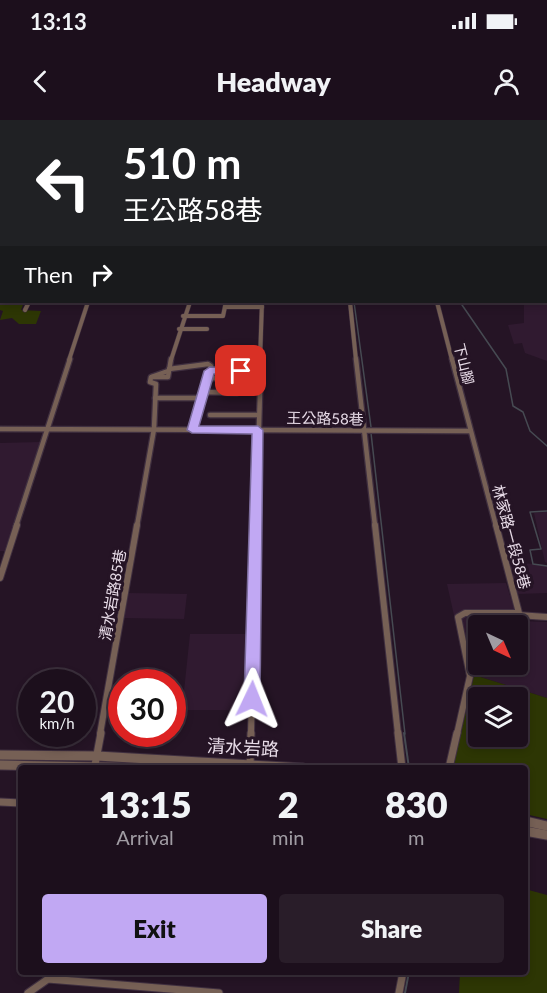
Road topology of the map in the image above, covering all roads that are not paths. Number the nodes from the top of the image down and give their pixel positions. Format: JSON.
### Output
{"nodes":[{"id":1,"x":29,"y":303,"type":"edge"},
{"id":2,"x":88,"y":303,"type":"edge"},
{"id":3,"x":190,"y":303,"type":"edge"},
{"id":4,"x":350,"y":303,"type":"edge"},
{"id":5,"x":437,"y":303,"type":"edge"},
{"id":6,"x":226,"y":304,"type":"edge"},
{"id":7,"x":262,"y":304,"type":"edge"},
{"id":8,"x":26,"y":310,"type":"dead end"},
{"id":9,"x":183,"y":316,"type":"junction"},
{"id":10,"x":223,"y":316,"type":"joint"},
{"id":11,"x":179,"y":329,"type":"junction"},
{"id":12,"x":207,"y":329,"type":"dead end"},
{"id":13,"x":169,"y":370,"type":"junction"},
{"id":14,"x":210,"y":371,"type":"junction"},
{"id":15,"x":241,"y":371,"type":"dead end"},
{"id":16,"x":208,"y":378,"type":"junction"},
{"id":17,"x":240,"y":379,"type":"dead end"},
{"id":18,"x":204,"y":392,"type":"junction"},
{"id":19,"x":237,"y":393,"type":"dead end"},
{"id":20,"x":155,"y":398,"type":"junction"},
{"id":21,"x":202,"y":398,"type":"junction"},
{"id":22,"x":210,"y":415,"type":"dead end"},
{"id":23,"x":258,"y":415,"type":"junction"},
{"id":24,"x":0,"y":429,"type":"edge"},
{"id":25,"x":49,"y":429,"type":"junction"},
{"id":26,"x":154,"y":429,"type":"junction"},
{"id":27,"x":192,"y":430,"type":"junction"},
{"id":28,"x":258,"y":430,"type":"junction"},
{"id":29,"x":364,"y":431,"type":"junction"},
{"id":30,"x":470,"y":431,"type":"junction"},
{"id":31,"x":0,"y":576,"type":"edge"},
{"id":32,"x":517,"y":615,"type":"joint"},
{"id":33,"x":528,"y":616,"type":"edge"},
{"id":34,"x":547,"y":617,"type":"edge"},
{"id":35,"x":468,"y":666,"type":"edge"},
{"id":36,"x":470,"y":675,"type":"edge"},
{"id":37,"x":0,"y":755,"type":"edge"},
{"id":38,"x":96,"y":761,"type":"junction"},
{"id":39,"x":189,"y":764,"type":"edge"},
{"id":40,"x":0,"y":765,"type":"edge"},
{"id":41,"x":125,"y":765,"type":"edge"},
{"id":42,"x":220,"y":765,"type":"edge"},
{"id":43,"x":250,"y":765,"type":"edge"},
{"id":44,"x":402,"y":765,"type":"edge"},
{"id":45,"x":450,"y":765,"type":"edge"},
{"id":46,"x":0,"y":802,"type":"edge"},
{"id":47,"x":18,"y":803,"type":"edge"},
{"id":48,"x":528,"y":822,"type":"edge"},
{"id":49,"x":547,"y":826,"type":"edge"},
{"id":50,"x":528,"y":832,"type":"edge"},
{"id":51,"x":547,"y":835,"type":"edge"},
{"id":52,"x":403,"y":975,"type":"edge"},
{"id":53,"x":28,"y":993,"type":"edge"},
{"id":54,"x":219,"y":993,"type":"edge"},
{"id":55,"x":399,"y":993,"type":"edge"}],
"edges":[{"from":1,"to":8,"type":"street"},
{"from":2,"to":25,"type":"street"},
{"from":3,"to":9,"type":"street"},
{"from":4,"to":29,"type":"street"},
{"from":5,"to":30,"type":"street","name":"下山腳"},
{"from":6,"to":7,"type":"street"},
{"from":6,"to":10,"type":"street"},
{"from":7,"to":23,"type":"street"},
{"from":9,"to":10,"type":"street"},
{"from":9,"to":11,"type":"street"},
{"from":11,"to":12,"type":"street"},
{"from":11,"to":13,"type":"street"},
{"from":13,"to":14,"type":"street"},
{"from":13,"to":20,"type":"street","name":"清水岩路85巷"},
{"from":14,"to":15,"type":"street"},
{"from":14,"to":16,"type":"street"},
{"from":16,"to":17,"type":"street"},
{"from":16,"to":18,"type":"street"},
{"from":18,"to":19,"type":"street"},
{"from":18,"to":21,"type":"street"},
{"from":20,"to":21,"type":"street"},
{"from":20,"to":26,"type":"street","name":"清水岩路85巷"},
{"from":21,"to":27,"type":"street"},
{"from":22,"to":23,"type":"street"},
{"from":23,"to":28,"type":"street"},
{"from":24,"to":25,"type":"street","name":"王公路58巷"},
{"from":25,"to":26,"type":"street","name":"王公路58巷"},
{"from":25,"to":31,"type":"street"},
{"from":26,"to":27,"type":"street","name":"王公路58巷"},
{"from":26,"to":38,"type":"street","name":"清水岩路85巷"},
{"from":27,"to":28,"type":"street","name":"王公路58巷"},
{"from":28,"to":29,"type":"street","name":"王公路58巷"},
{"from":28,"to":43,"type":"street"},
{"from":29,"to":30,"type":"street","name":"王公路58巷"},
{"from":29,"to":44,"type":"street"},
{"from":30,"to":32,"type":"street","name":"林家路一段58巷"},
{"from":32,"to":35,"type":"street"},
{"from":33,"to":34,"type":"street"},
{"from":36,"to":45,"type":"street"},
{"from":37,"to":38,"type":"street","name":"清水岩路"},
{"from":38,"to":39,"type":"street","name":"清水岩路"},
{"from":38,"to":40,"type":"street","name":"清水岩路"},
{"from":38,"to":41,"type":"street","name":"清水岩路"},
{"from":39,"to":42,"type":"street","name":"清水岩路"},
{"from":46,"to":47,"type":"street"},
{"from":48,"to":49,"type":"street"},
{"from":50,"to":51,"type":"street"},
{"from":52,"to":55,"type":"street"},
{"from":53,"to":54,"type":"street"}]}
